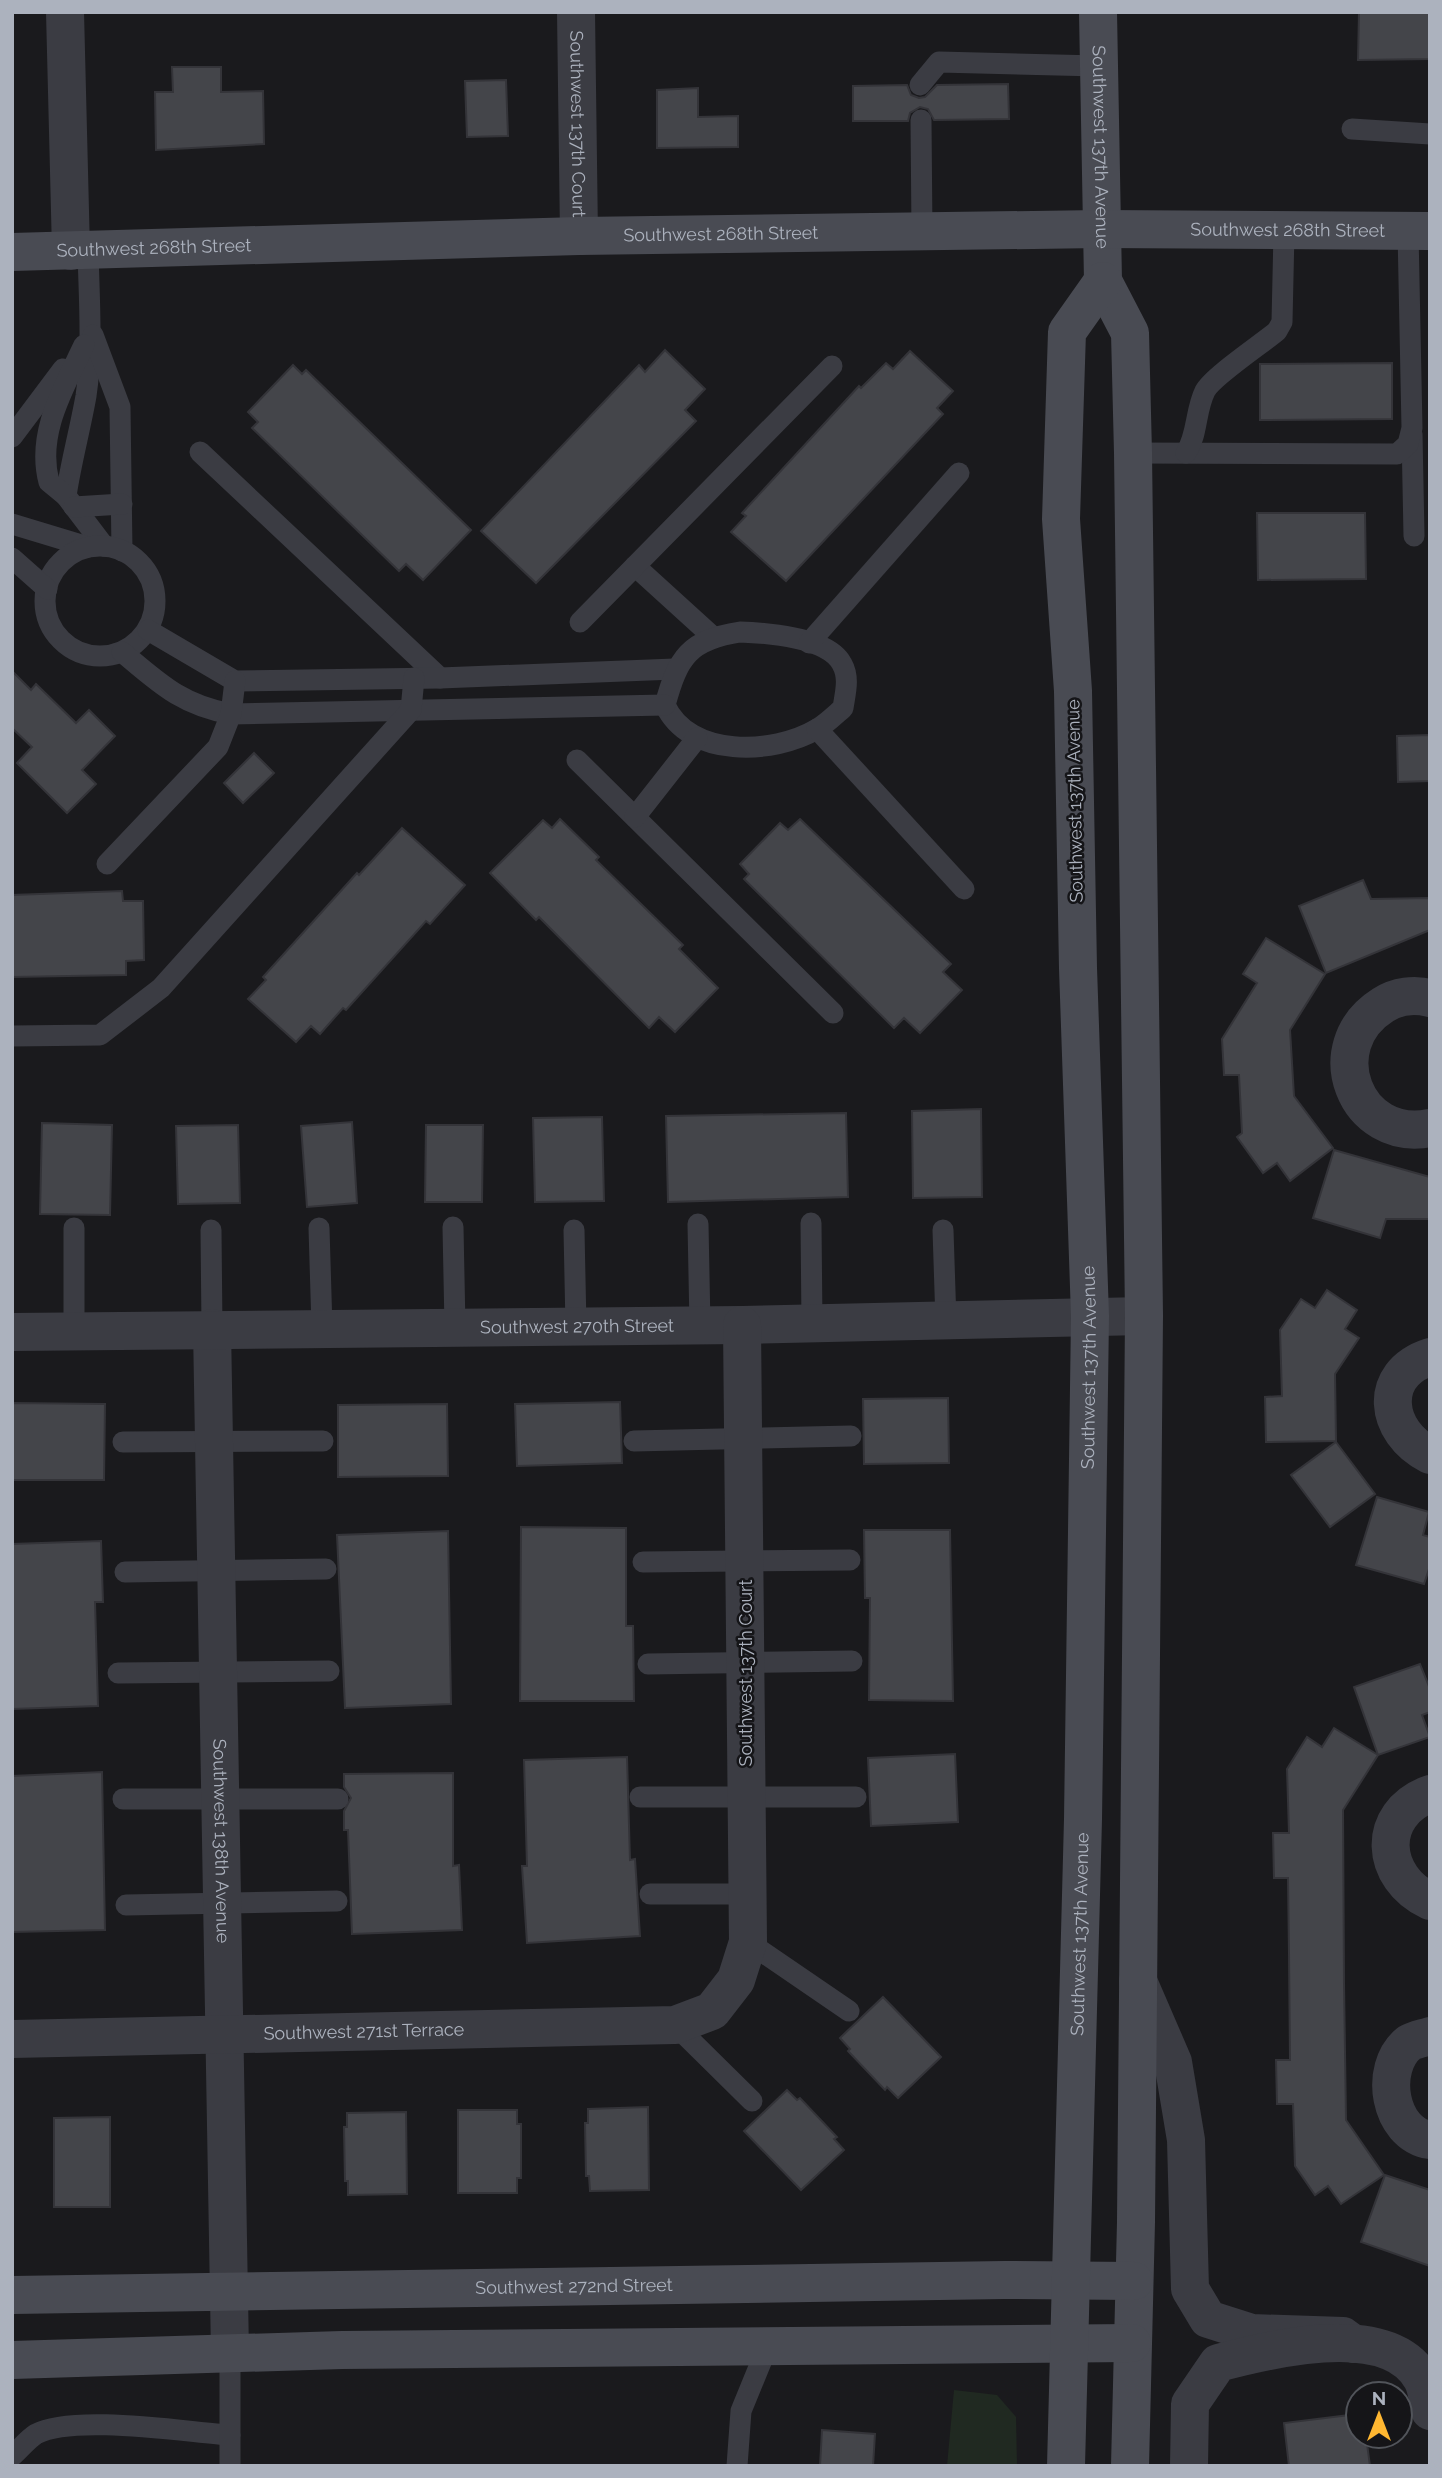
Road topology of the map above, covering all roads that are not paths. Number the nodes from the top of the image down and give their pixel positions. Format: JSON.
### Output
{"nodes":[{"id":1,"x":65,"y":12,"type":"edge"},
{"id":2,"x":576,"y":12,"type":"edge"},
{"id":3,"x":1098,"y":12,"type":"edge"},
{"id":4,"x":1098,"y":66,"type":"junction"},
{"id":5,"x":920,"y":85,"type":"dead end"},
{"id":6,"x":921,"y":120,"type":"dead end"},
{"id":7,"x":1352,"y":129,"type":"dead end"},
{"id":8,"x":1430,"y":134,"type":"edge"},
{"id":9,"x":1100,"y":229,"type":"junction"},
{"id":10,"x":1419,"y":231,"type":"edge"},
{"id":11,"x":1284,"y":232,"type":"junction"},
{"id":12,"x":922,"y":233,"type":"junction"},
{"id":13,"x":579,"y":236,"type":"junction"},
{"id":14,"x":79,"y":250,"type":"junction"},
{"id":15,"x":12,"y":252,"type":"edge"},
{"id":16,"x":1103,"y":281,"type":"junction"},
{"id":17,"x":91,"y":330,"type":"junction"},
{"id":18,"x":832,"y":366,"type":"dead end"},
{"id":19,"x":1412,"y":428,"type":"junction"},
{"id":20,"x":12,"y":437,"type":"edge"},
{"id":21,"x":200,"y":452,"type":"dead end"},
{"id":22,"x":1133,"y":453,"type":"junction"},
{"id":23,"x":1186,"y":453,"type":"junction"},
{"id":24,"x":959,"y":473,"type":"dead end"},
{"id":25,"x":70,"y":502,"type":"junction"},
{"id":26,"x":122,"y":503,"type":"junction"},
{"id":27,"x":12,"y":524,"type":"edge"},
{"id":28,"x":1414,"y":536,"type":"dead end"},
{"id":29,"x":105,"y":548,"type":"junction"},
{"id":30,"x":12,"y":558,"type":"edge"},
{"id":31,"x":635,"y":566,"type":"junction"},
{"id":32,"x":47,"y":589,"type":"junction"},
{"id":33,"x":580,"y":622,"type":"dead end"},
{"id":34,"x":148,"y":630,"type":"junction"},
{"id":35,"x":712,"y":636,"type":"junction"},
{"id":36,"x":808,"y":643,"type":"junction"},
{"id":37,"x":122,"y":652,"type":"junction"},
{"id":38,"x":675,"y":669,"type":"junction"},
{"id":39,"x":414,"y":678,"type":"junction"},
{"id":40,"x":440,"y":678,"type":"junction"},
{"id":41,"x":235,"y":681,"type":"junction"},
{"id":42,"x":665,"y":705,"type":"junction"},
{"id":43,"x":411,"y":710,"type":"junction"},
{"id":44,"x":231,"y":714,"type":"junction"},
{"id":45,"x":817,"y":729,"type":"junction"},
{"id":46,"x":697,"y":738,"type":"junction"},
{"id":47,"x":577,"y":760,"type":"dead end"},
{"id":48,"x":635,"y":817,"type":"junction"},
{"id":49,"x":107,"y":864,"type":"dead end"},
{"id":50,"x":964,"y":889,"type":"dead end"},
{"id":51,"x":1430,"y":998,"type":"edge"},
{"id":52,"x":833,"y":1013,"type":"dead end"},
{"id":53,"x":12,"y":1036,"type":"edge"},
{"id":54,"x":1430,"y":1128,"type":"edge"},
{"id":55,"x":811,"y":1223,"type":"dead end"},
{"id":56,"x":698,"y":1224,"type":"dead end"},
{"id":57,"x":74,"y":1227,"type":"dead end"},
{"id":58,"x":453,"y":1227,"type":"dead end"},
{"id":59,"x":319,"y":1228,"type":"dead end"},
{"id":60,"x":211,"y":1230,"type":"dead end"},
{"id":61,"x":574,"y":1230,"type":"dead end"},
{"id":62,"x":943,"y":1230,"type":"dead end"},
{"id":63,"x":1144,"y":1316,"type":"junction"},
{"id":64,"x":1090,"y":1317,"type":"junction"},
{"id":65,"x":946,"y":1322,"type":"junction"},
{"id":66,"x":812,"y":1324,"type":"junction"},
{"id":67,"x":742,"y":1325,"type":"junction"},
{"id":68,"x":576,"y":1326,"type":"junction"},
{"id":69,"x":700,"y":1326,"type":"junction"},
{"id":70,"x":455,"y":1327,"type":"junction"},
{"id":71,"x":212,"y":1328,"type":"junction"},
{"id":72,"x":322,"y":1328,"type":"junction"},
{"id":73,"x":74,"y":1331,"type":"junction"},
{"id":74,"x":12,"y":1332,"type":"edge"},
{"id":75,"x":1430,"y":1357,"type":"edge"},
{"id":76,"x":851,"y":1436,"type":"dead end"},
{"id":77,"x":743,"y":1438,"type":"junction"},
{"id":78,"x":323,"y":1441,"type":"dead end"},
{"id":79,"x":634,"y":1441,"type":"dead end"},
{"id":80,"x":123,"y":1442,"type":"dead end"},
{"id":81,"x":214,"y":1443,"type":"junction"},
{"id":82,"x":1430,"y":1455,"type":"edge"},
{"id":83,"x":850,"y":1560,"type":"dead end"},
{"id":84,"x":643,"y":1562,"type":"dead end"},
{"id":85,"x":745,"y":1562,"type":"junction"},
{"id":86,"x":216,"y":1569,"type":"junction"},
{"id":87,"x":326,"y":1569,"type":"dead end"},
{"id":88,"x":125,"y":1572,"type":"dead end"},
{"id":89,"x":852,"y":1661,"type":"dead end"},
{"id":90,"x":745,"y":1663,"type":"junction"},
{"id":91,"x":648,"y":1664,"type":"dead end"},
{"id":92,"x":329,"y":1671,"type":"dead end"},
{"id":93,"x":217,"y":1672,"type":"junction"},
{"id":94,"x":118,"y":1673,"type":"dead end"},
{"id":95,"x":1430,"y":1794,"type":"edge"},
{"id":96,"x":640,"y":1797,"type":"dead end"},
{"id":97,"x":747,"y":1797,"type":"junction"},
{"id":98,"x":856,"y":1797,"type":"dead end"},
{"id":99,"x":123,"y":1799,"type":"dead end"},
{"id":100,"x":338,"y":1799,"type":"dead end"},
{"id":101,"x":219,"y":1800,"type":"junction"},
{"id":102,"x":650,"y":1894,"type":"dead end"},
{"id":103,"x":748,"y":1894,"type":"junction"},
{"id":104,"x":337,"y":1901,"type":"dead end"},
{"id":105,"x":1430,"y":1901,"type":"edge"},
{"id":106,"x":221,"y":1902,"type":"junction"},
{"id":107,"x":126,"y":1905,"type":"dead end"},
{"id":108,"x":748,"y":1942,"type":"junction"},
{"id":109,"x":1138,"y":1981,"type":"junction"},
{"id":110,"x":712,"y":2011,"type":"joint"},
{"id":111,"x":849,"y":2011,"type":"dead end"},
{"id":112,"x":675,"y":2025,"type":"junction"},
{"id":113,"x":223,"y":2034,"type":"junction"},
{"id":114,"x":1430,"y":2036,"type":"edge"},
{"id":115,"x":12,"y":2039,"type":"edge"},
{"id":116,"x":752,"y":2101,"type":"dead end"},
{"id":117,"x":1430,"y":2140,"type":"edge"},
{"id":118,"x":1072,"y":2280,"type":"junction"},
{"id":119,"x":1135,"y":2281,"type":"junction"},
{"id":120,"x":229,"y":2290,"type":"junction"},
{"id":121,"x":12,"y":2295,"type":"edge"},
{"id":122,"x":1132,"y":2343,"type":"junction"},
{"id":123,"x":1354,"y":2344,"type":"junction"},
{"id":124,"x":768,"y":2345,"type":"junction"},
{"id":125,"x":1070,"y":2345,"type":"junction"},
{"id":126,"x":230,"y":2353,"type":"junction"},
{"id":127,"x":12,"y":2360,"type":"edge"},
{"id":128,"x":1430,"y":2411,"type":"edge"},
{"id":129,"x":230,"y":2435,"type":"junction"},
{"id":130,"x":12,"y":2456,"type":"edge"},
{"id":131,"x":230,"y":2466,"type":"edge"},
{"id":132,"x":737,"y":2466,"type":"edge"},
{"id":133,"x":1066,"y":2466,"type":"edge"},
{"id":134,"x":1130,"y":2466,"type":"edge"},
{"id":135,"x":1189,"y":2466,"type":"edge"}],
"edges":[{"from":1,"to":14,"type":"street"},
{"from":2,"to":13,"type":"street","name":"Southwest 137th Court"},
{"from":3,"to":4,"type":"main road","name":"Southwest 137th Avenue"},
{"from":4,"to":5,"type":"lane"},
{"from":4,"to":9,"type":"main road","name":"Southwest 137th Avenue"},
{"from":6,"to":12,"type":"lane"},
{"from":7,"to":8,"type":"lane"},
{"from":9,"to":11,"type":"main road","name":"Southwest 268th Street"},
{"from":9,"to":12,"type":"main road","name":"Southwest 268th Street"},
{"from":9,"to":16,"type":"main road","name":"Southwest 137th Avenue"},
{"from":10,"to":11,"type":"main road","name":"Southwest 268th Street"},
{"from":10,"to":19,"type":"lane"},
{"from":11,"to":23,"type":"lane"},
{"from":12,"to":13,"type":"main road","name":"Southwest 268th Street"},
{"from":13,"to":14,"type":"main road","name":"Southwest 268th Street"},
{"from":14,"to":15,"type":"main road","name":"Southwest 268th Street"},
{"from":14,"to":17,"type":"lane"},
{"from":16,"to":22,"type":"main road","name":"Southwest 137th Avenue"},
{"from":16,"to":64,"type":"main road","name":"Southwest 137th Avenue"},
{"from":17,"to":20,"type":"lane"},
{"from":17,"to":25,"type":"lane"},
{"from":17,"to":25,"type":"lane"},
{"from":17,"to":26,"type":"lane"},
{"from":18,"to":31,"type":"lane"},
{"from":19,"to":23,"type":"lane"},
{"from":19,"to":28,"type":"lane"},
{"from":21,"to":40,"type":"lane"},
{"from":22,"to":23,"type":"lane"},
{"from":22,"to":63,"type":"main road","name":"Southwest 137th Avenue"},
{"from":24,"to":36,"type":"lane"},
{"from":25,"to":26,"type":"lane"},
{"from":25,"to":29,"type":"lane"},
{"from":26,"to":29,"type":"lane"},
{"from":27,"to":29,"type":"lane"},
{"from":29,"to":32,"type":"lane"},
{"from":29,"to":34,"type":"lane"},
{"from":30,"to":32,"type":"lane"},
{"from":31,"to":33,"type":"lane"},
{"from":31,"to":35,"type":"lane"},
{"from":32,"to":37,"type":"lane"},
{"from":34,"to":37,"type":"lane"},
{"from":34,"to":41,"type":"lane"},
{"from":35,"to":36,"type":"lane"},
{"from":35,"to":38,"type":"lane"},
{"from":36,"to":45,"type":"lane"},
{"from":37,"to":44,"type":"lane"},
{"from":38,"to":40,"type":"lane"},
{"from":38,"to":42,"type":"lane"},
{"from":39,"to":40,"type":"lane"},
{"from":39,"to":41,"type":"lane"},
{"from":39,"to":43,"type":"lane"},
{"from":41,"to":44,"type":"lane"},
{"from":42,"to":43,"type":"lane"},
{"from":42,"to":46,"type":"lane"},
{"from":43,"to":44,"type":"lane"},
{"from":43,"to":53,"type":"lane"},
{"from":44,"to":49,"type":"lane"},
{"from":45,"to":46,"type":"lane"},
{"from":45,"to":50,"type":"lane"},
{"from":46,"to":48,"type":"lane"},
{"from":47,"to":48,"type":"lane"},
{"from":48,"to":52,"type":"lane"},
{"from":51,"to":54,"type":"street"},
{"from":55,"to":66,"type":"lane"},
{"from":56,"to":69,"type":"lane"},
{"from":57,"to":73,"type":"lane"},
{"from":58,"to":70,"type":"lane"},
{"from":59,"to":72,"type":"lane"},
{"from":60,"to":71,"type":"lane"},
{"from":61,"to":68,"type":"lane"},
{"from":62,"to":65,"type":"lane"},
{"from":63,"to":64,"type":"street","name":"Southwest 270th Street"},
{"from":63,"to":109,"type":"main road","name":"Southwest 137th Avenue"},
{"from":64,"to":65,"type":"street","name":"Southwest 270th Street"},
{"from":64,"to":118,"type":"main road","name":"Southwest 137th Avenue"},
{"from":65,"to":66,"type":"street","name":"Southwest 270th Street"},
{"from":66,"to":67,"type":"street","name":"Southwest 270th Street"},
{"from":67,"to":69,"type":"street","name":"Southwest 270th Street"},
{"from":67,"to":77,"type":"street","name":"Southwest 137th Court"},
{"from":68,"to":69,"type":"street","name":"Southwest 270th Street"},
{"from":68,"to":70,"type":"street","name":"Southwest 270th Street"},
{"from":70,"to":72,"type":"street","name":"Southwest 270th Street"},
{"from":71,"to":72,"type":"street","name":"Southwest 270th Street"},
{"from":71,"to":73,"type":"street","name":"Southwest 270th Street"},
{"from":71,"to":81,"type":"street","name":"Southwest 138th Avenue"},
{"from":73,"to":74,"type":"street","name":"Southwest 270th Street"},
{"from":75,"to":82,"type":"street"},
{"from":76,"to":77,"type":"lane"},
{"from":77,"to":79,"type":"lane"},
{"from":77,"to":85,"type":"street","name":"Southwest 137th Court"},
{"from":78,"to":81,"type":"lane"},
{"from":80,"to":81,"type":"lane"},
{"from":81,"to":86,"type":"street","name":"Southwest 138th Avenue"},
{"from":83,"to":85,"type":"lane"},
{"from":84,"to":85,"type":"lane"},
{"from":85,"to":90,"type":"street","name":"Southwest 137th Court"},
{"from":86,"to":87,"type":"lane"},
{"from":86,"to":88,"type":"lane"},
{"from":86,"to":93,"type":"street","name":"Southwest 138th Avenue"},
{"from":89,"to":90,"type":"lane"},
{"from":90,"to":91,"type":"lane"},
{"from":90,"to":97,"type":"street","name":"Southwest 137th Court"},
{"from":92,"to":93,"type":"lane"},
{"from":93,"to":94,"type":"lane"},
{"from":93,"to":101,"type":"street","name":"Southwest 138th Avenue"},
{"from":95,"to":105,"type":"street"},
{"from":96,"to":97,"type":"lane"},
{"from":97,"to":98,"type":"lane"},
{"from":97,"to":103,"type":"street","name":"Southwest 137th Court"},
{"from":99,"to":101,"type":"lane"},
{"from":100,"to":101,"type":"lane"},
{"from":101,"to":106,"type":"street","name":"Southwest 138th Avenue"},
{"from":102,"to":103,"type":"lane"},
{"from":103,"to":108,"type":"street","name":"Southwest 137th Court"},
{"from":104,"to":106,"type":"lane"},
{"from":106,"to":107,"type":"lane"},
{"from":106,"to":113,"type":"street","name":"Southwest 138th Avenue"},
{"from":108,"to":110,"type":"street","name":"Southwest 137th Court"},
{"from":108,"to":111,"type":"lane"},
{"from":109,"to":119,"type":"main road","name":"Southwest 137th Avenue"},
{"from":109,"to":123,"type":"street","name":"Southwest 137th Avenue"},
{"from":110,"to":112,"type":"street","name":"Southwest 271st Terrace"},
{"from":112,"to":113,"type":"street","name":"Southwest 271st Terrace"},
{"from":112,"to":116,"type":"lane"},
{"from":113,"to":115,"type":"street","name":"Southwest 271st Terrace"},
{"from":113,"to":120,"type":"street","name":"Southwest 138th Avenue"},
{"from":114,"to":117,"type":"street"},
{"from":118,"to":119,"type":"main road","name":"Southwest 272nd Street"},
{"from":118,"to":120,"type":"main road","name":"Southwest 272nd Street"},
{"from":118,"to":125,"type":"main road","name":"Southwest 137th Avenue"},
{"from":119,"to":122,"type":"main road","name":"Southwest 137th Avenue"},
{"from":120,"to":121,"type":"main road","name":"Southwest 272nd Street"},
{"from":120,"to":126,"type":"street","name":"Southwest 138th Avenue"},
{"from":122,"to":125,"type":"main road"},
{"from":122,"to":134,"type":"main road","name":"Southwest 137th Avenue"},
{"from":123,"to":128,"type":"street"},
{"from":123,"to":135,"type":"street"},
{"from":124,"to":125,"type":"main road"},
{"from":124,"to":126,"type":"main road"},
{"from":124,"to":132,"type":"lane"},
{"from":125,"to":133,"type":"main road","name":"Southwest 137th Avenue"},
{"from":126,"to":127,"type":"main road"},
{"from":126,"to":129,"type":"lane"},
{"from":129,"to":130,"type":"lane"},
{"from":129,"to":131,"type":"lane"}]}
